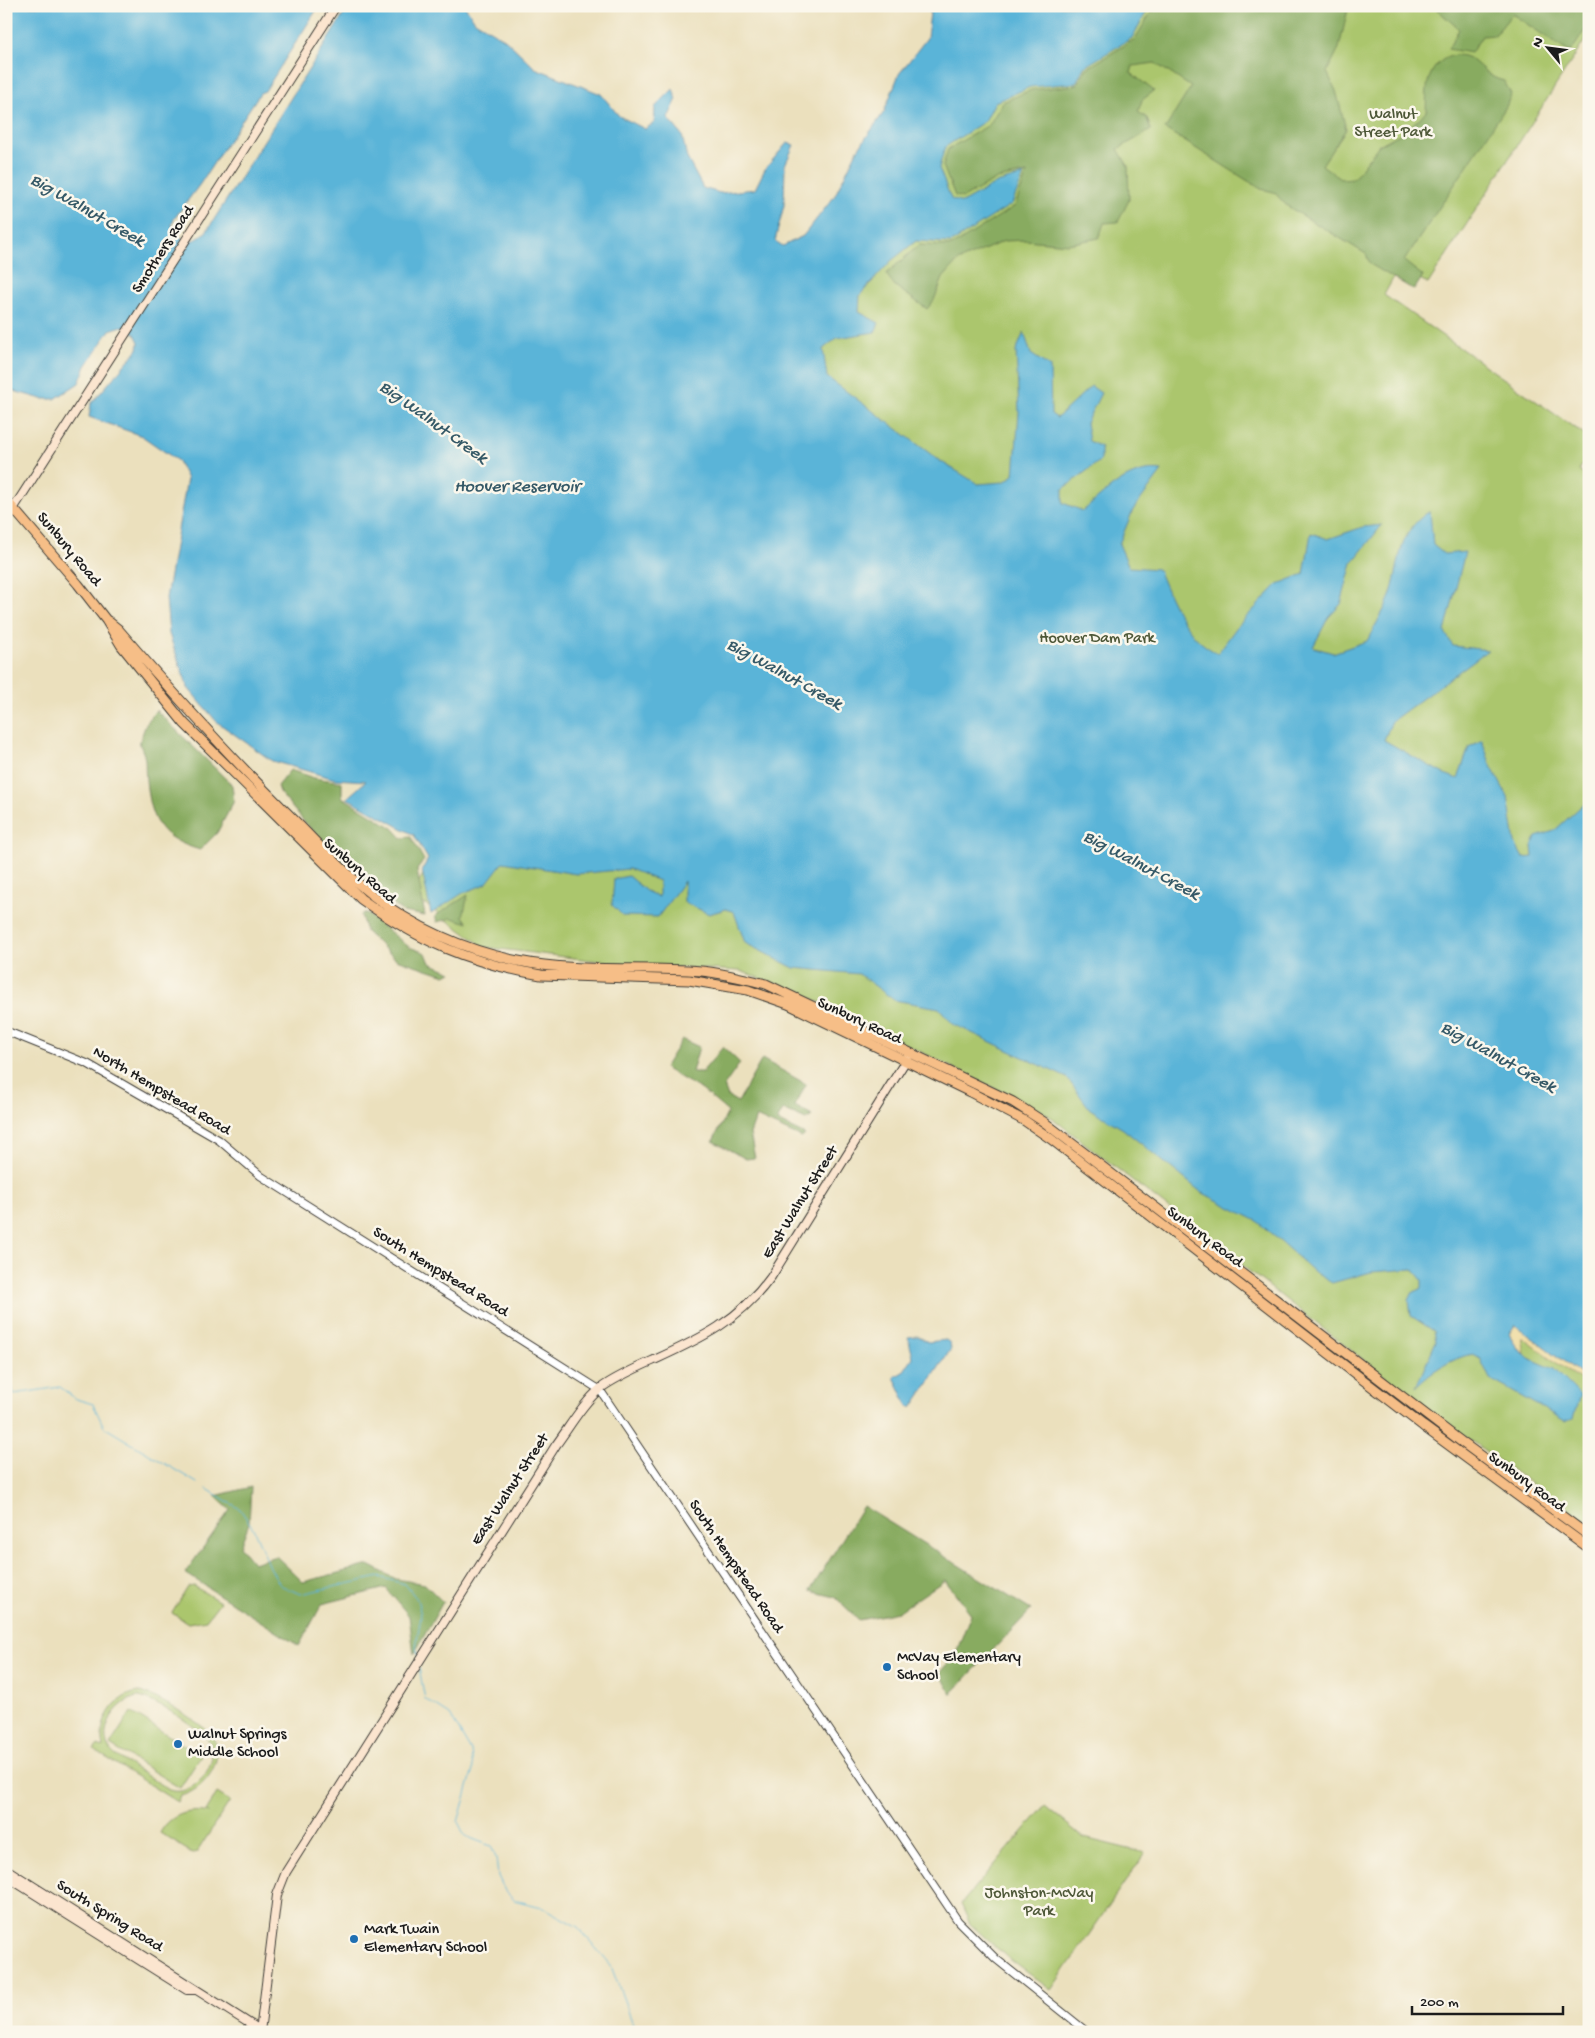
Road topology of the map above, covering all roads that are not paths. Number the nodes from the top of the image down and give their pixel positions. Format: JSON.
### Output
{"nodes":[{"id":1,"x":336,"y":6,"type":"edge"},
{"id":2,"x":6,"y":500,"type":"edge"},
{"id":3,"x":14,"y":508,"type":"junction"},
{"id":4,"x":6,"y":520,"type":"edge"},
{"id":5,"x":106,"y":620,"type":"junction"},
{"id":6,"x":6,"y":1032,"type":"edge"},
{"id":7,"x":909,"y":1057,"type":"junction"},
{"id":8,"x":291,"y":1195,"type":"joint"},
{"id":9,"x":1220,"y":1262,"type":"junction"},
{"id":10,"x":600,"y":1390,"type":"junction"},
{"id":11,"x":1569,"y":1527,"type":"junction"},
{"id":12,"x":1589,"y":1536,"type":"edge"},
{"id":13,"x":1589,"y":1543,"type":"edge"},
{"id":14,"x":1589,"y":1548,"type":"edge"},
{"id":15,"x":6,"y":1869,"type":"edge"},
{"id":16,"x":6,"y":1876,"type":"edge"},
{"id":17,"x":36,"y":1891,"type":"junction"},
{"id":18,"x":261,"y":2031,"type":"edge"},
{"id":19,"x":1087,"y":2032,"type":"edge"}],
"edges":[{"from":1,"to":3,"type":"main road","name":"Smothers Road"},
{"from":2,"to":3,"type":"main road","name":"Sunbury Road"},
{"from":3,"to":4,"type":"main road","name":"Smothers Road"},
{"from":3,"to":5,"type":"main road","name":"Sunbury Road"},
{"from":5,"to":7,"type":"main road","name":"Sunbury Road"},
{"from":5,"to":7,"type":"main road","name":"Sunbury Road"},
{"from":6,"to":8,"type":"street","name":"North Hempstead Road"},
{"from":7,"to":9,"type":"main road","name":"Sunbury Road"},
{"from":7,"to":9,"type":"main road","name":"Sunbury Road"},
{"from":7,"to":10,"type":"main road","name":"East Walnut Street"},
{"from":8,"to":10,"type":"street","name":"South Hempstead Road"},
{"from":9,"to":11,"type":"main road","name":"Sunbury Road"},
{"from":9,"to":11,"type":"main road","name":"Sunbury Road"},
{"from":10,"to":18,"type":"main road","name":"East Walnut Street"},
{"from":10,"to":19,"type":"street","name":"South Hempstead Road"},
{"from":11,"to":12,"type":"main road","name":"Sunbury Road"},
{"from":11,"to":13,"type":"main road"},
{"from":11,"to":14,"type":"main road","name":"Sunbury Road"},
{"from":15,"to":17,"type":"main road","name":"South Spring Road"},
{"from":16,"to":17,"type":"main road","name":"South Spring Road"},
{"from":17,"to":18,"type":"main road","name":"South Spring Road"}]}
